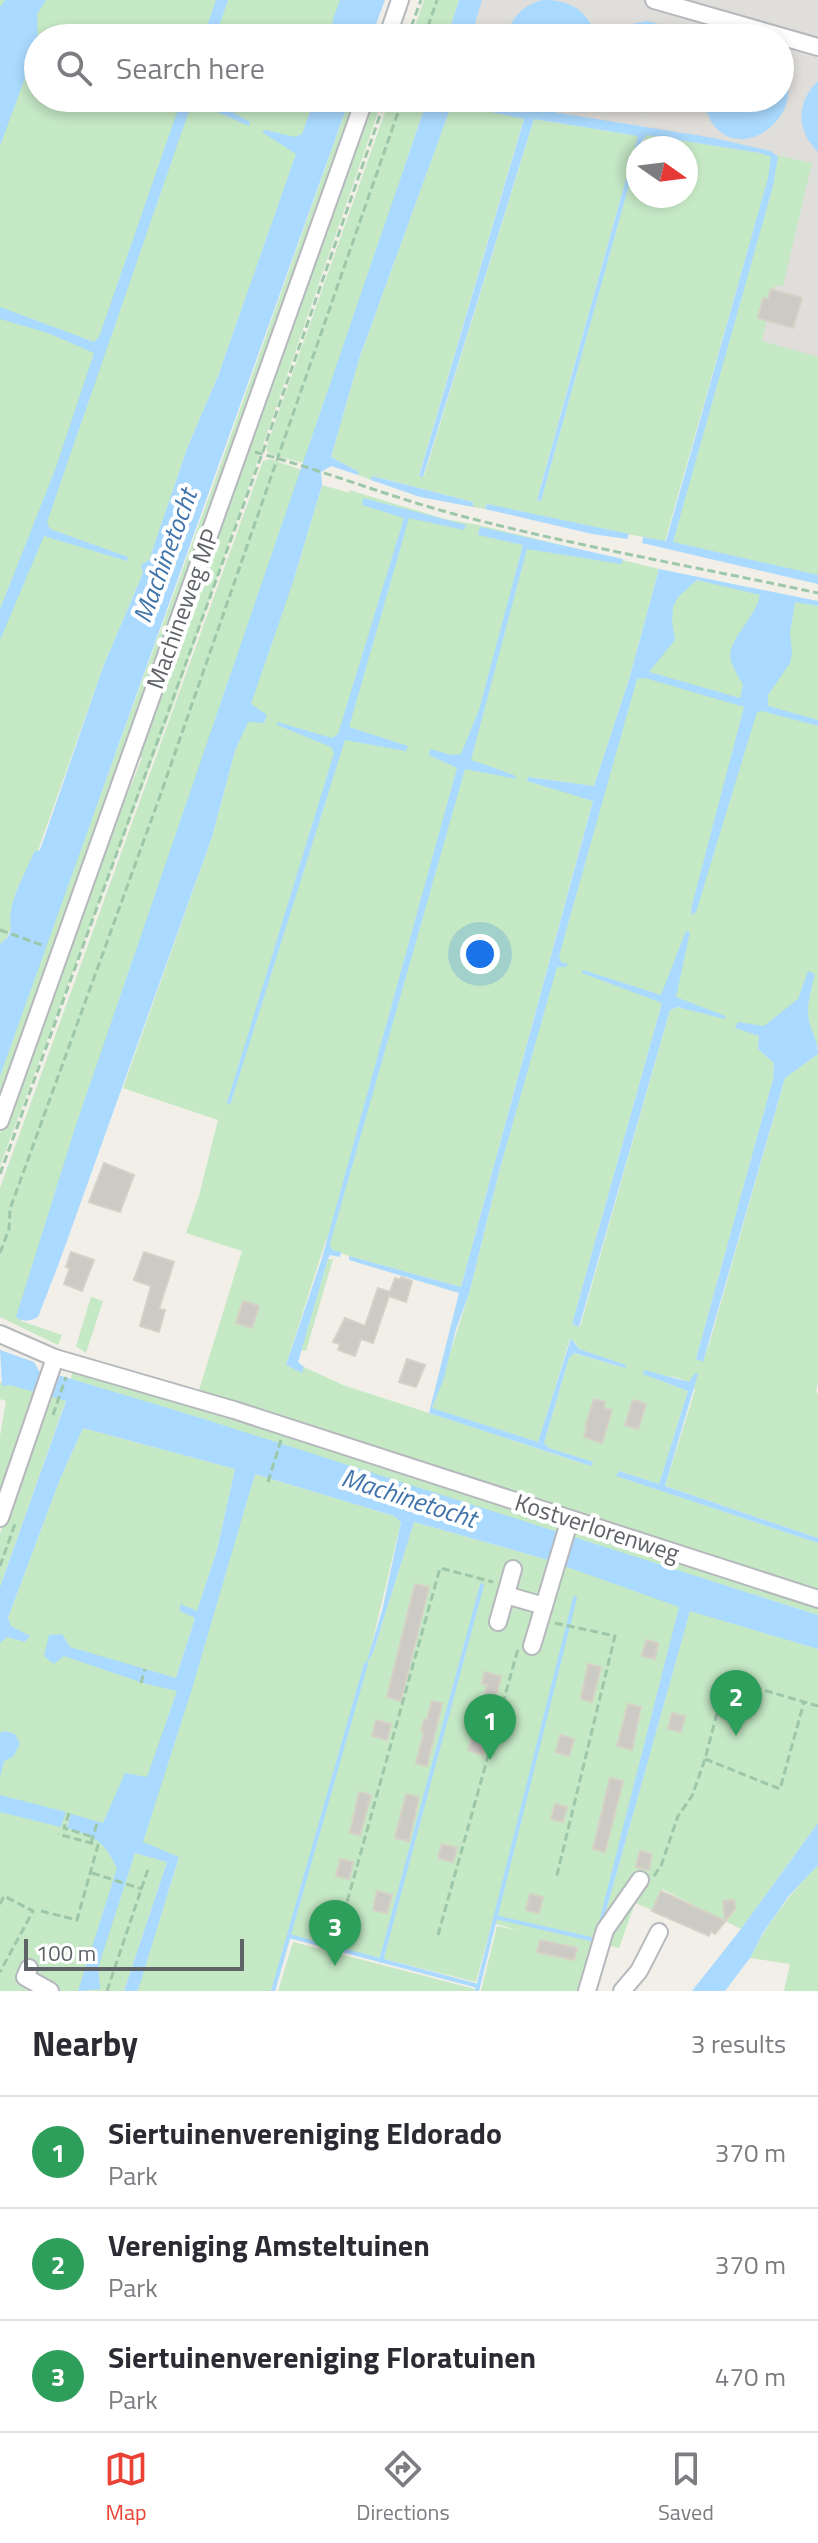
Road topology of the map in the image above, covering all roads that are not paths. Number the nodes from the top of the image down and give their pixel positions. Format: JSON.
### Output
{"nodes":[{"id":1,"x":400,"y":0,"type":"edge"},
{"id":2,"x":654,"y":0,"type":"edge"},
{"id":3,"x":392,"y":24,"type":"edge"},
{"id":4,"x":738,"y":24,"type":"edge"},
{"id":5,"x":794,"y":40,"type":"edge"},
{"id":6,"x":818,"y":47,"type":"edge"},
{"id":7,"x":360,"y":112,"type":"edge"},
{"id":8,"x":0,"y":1121,"type":"edge"},
{"id":9,"x":0,"y":1334,"type":"edge"},
{"id":10,"x":57,"y":1369,"type":"junction"},
{"id":11,"x":0,"y":1518,"type":"edge"},
{"id":12,"x":568,"y":1526,"type":"junction"},
{"id":13,"x":513,"y":1569,"type":"dead end"},
{"id":14,"x":507,"y":1591,"type":"junction"},
{"id":15,"x":818,"y":1599,"type":"edge"},
{"id":16,"x":544,"y":1606,"type":"junction"},
{"id":17,"x":498,"y":1622,"type":"dead end"},
{"id":18,"x":532,"y":1646,"type":"road end"},
{"id":19,"x":640,"y":1880,"type":"road end"},
{"id":20,"x":659,"y":1932,"type":"dead end"},
{"id":21,"x":29,"y":1968,"type":"dead end"},
{"id":22,"x":50,"y":1991,"type":"edge"},
{"id":23,"x":587,"y":1991,"type":"edge"},
{"id":24,"x":622,"y":1991,"type":"edge"}],
"edges":[{"from":1,"to":3,"type":"street"},
{"from":2,"to":4,"type":"street"},
{"from":5,"to":6,"type":"street"},
{"from":7,"to":8,"type":"street","name":"Machineweg MP"},
{"from":9,"to":10,"type":"street"},
{"from":10,"to":11,"type":"street"},
{"from":10,"to":12,"type":"street","name":"Kostverlorenweg"},
{"from":12,"to":15,"type":"street","name":"Kostverlorenweg"},
{"from":12,"to":16,"type":"street"},
{"from":13,"to":14,"type":"street"},
{"from":14,"to":16,"type":"street"},
{"from":14,"to":17,"type":"street"},
{"from":16,"to":18,"type":"street"},
{"from":19,"to":23,"type":"street"},
{"from":20,"to":24,"type":"street"},
{"from":21,"to":22,"type":"street"}]}
